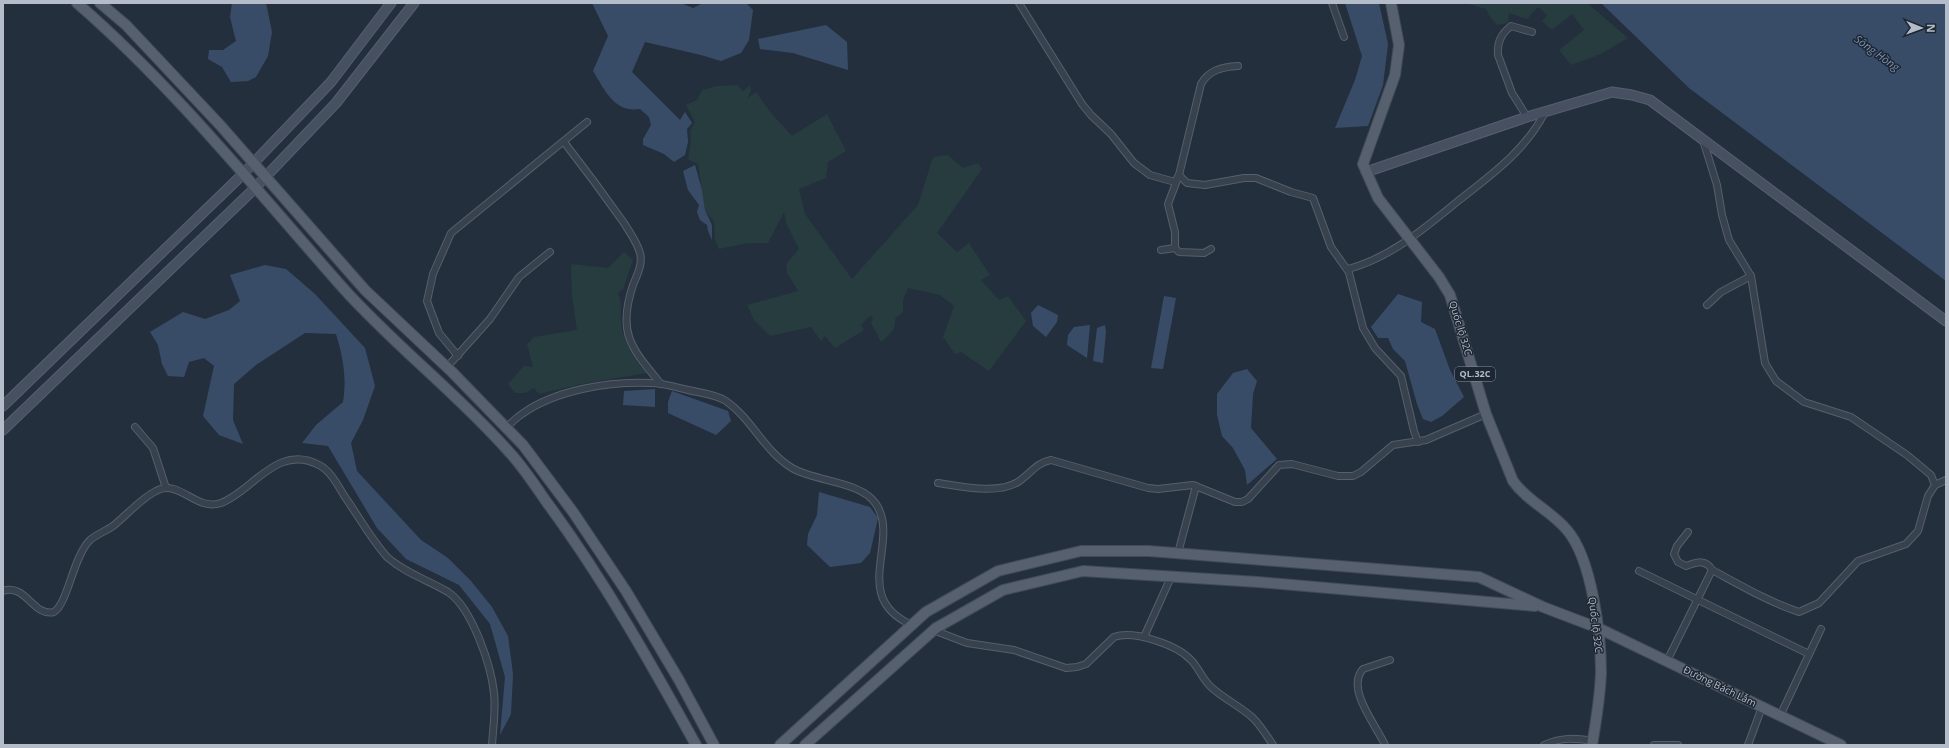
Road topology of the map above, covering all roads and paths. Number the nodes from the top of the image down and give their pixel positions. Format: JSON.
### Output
{"nodes":[{"id":1,"x":77,"y":3,"type":"edge"},
{"id":2,"x":100,"y":3,"type":"edge"},
{"id":3,"x":391,"y":3,"type":"edge"},
{"id":4,"x":414,"y":3,"type":"edge"},
{"id":5,"x":1019,"y":3,"type":"edge"},
{"id":6,"x":1332,"y":3,"type":"edge"},
{"id":7,"x":1391,"y":3,"type":"edge"},
{"id":8,"x":1532,"y":32,"type":"dead end"},
{"id":9,"x":1344,"y":37,"type":"dead end"},
{"id":10,"x":1238,"y":66,"type":"dead end"},
{"id":11,"x":1545,"y":112,"type":"junction"},
{"id":12,"x":1528,"y":117,"type":"junction"},
{"id":13,"x":587,"y":122,"type":"dead end"},
{"id":14,"x":1703,"y":140,"type":"junction"},
{"id":15,"x":564,"y":142,"type":"junction"},
{"id":16,"x":253,"y":164,"type":"junction"},
{"id":17,"x":1366,"y":172,"type":"junction"},
{"id":18,"x":243,"y":174,"type":"junction"},
{"id":19,"x":1179,"y":175,"type":"junction"},
{"id":20,"x":265,"y":178,"type":"junction"},
{"id":21,"x":255,"y":189,"type":"junction"},
{"id":22,"x":1410,"y":240,"type":"junction"},
{"id":23,"x":1175,"y":248,"type":"junction"},
{"id":24,"x":1211,"y":249,"type":"dead end"},
{"id":25,"x":1161,"y":250,"type":"dead end"},
{"id":26,"x":550,"y":252,"type":"dead end"},
{"id":27,"x":1348,"y":269,"type":"junction"},
{"id":28,"x":1752,"y":276,"type":"junction"},
{"id":29,"x":1707,"y":305,"type":"dead end"},
{"id":30,"x":1946,"y":321,"type":"edge"},
{"id":31,"x":458,"y":356,"type":"junction"},
{"id":32,"x":447,"y":367,"type":"junction"},
{"id":33,"x":661,"y":384,"type":"junction"},
{"id":34,"x":3,"y":406,"type":"edge"},
{"id":35,"x":1486,"y":414,"type":"junction"},
{"id":36,"x":135,"y":427,"type":"dead end"},
{"id":37,"x":506,"y":428,"type":"junction"},
{"id":38,"x":3,"y":430,"type":"edge"},
{"id":39,"x":1418,"y":442,"type":"junction"},
{"id":40,"x":1946,"y":480,"type":"edge"},
{"id":41,"x":938,"y":483,"type":"dead end"},
{"id":42,"x":1935,"y":485,"type":"junction"},
{"id":43,"x":1196,"y":486,"type":"junction"},
{"id":44,"x":166,"y":488,"type":"junction"},
{"id":45,"x":1688,"y":532,"type":"dead end"},
{"id":46,"x":1178,"y":553,"type":"junction"},
{"id":47,"x":1712,"y":570,"type":"junction"},
{"id":48,"x":1639,"y":571,"type":"dead end"},
{"id":49,"x":1171,"y":577,"type":"junction"},
{"id":50,"x":3,"y":591,"type":"edge"},
{"id":51,"x":1697,"y":600,"type":"junction"},
{"id":52,"x":1543,"y":607,"type":"junction"},
{"id":53,"x":912,"y":625,"type":"junction"},
{"id":54,"x":1598,"y":628,"type":"junction"},
{"id":55,"x":1821,"y":629,"type":"dead end"},
{"id":56,"x":933,"y":630,"type":"junction"},
{"id":57,"x":1144,"y":637,"type":"junction"},
{"id":58,"x":1809,"y":654,"type":"junction"},
{"id":59,"x":1390,"y":660,"type":"dead end"},
{"id":60,"x":1667,"y":661,"type":"junction"},
{"id":61,"x":1762,"y":707,"type":"junction"},
{"id":62,"x":1780,"y":716,"type":"junction"},
{"id":63,"x":1592,"y":743,"type":"edge"},
{"id":64,"x":492,"y":745,"type":"edge"},
{"id":65,"x":696,"y":745,"type":"edge"},
{"id":66,"x":714,"y":745,"type":"edge"},
{"id":67,"x":780,"y":745,"type":"edge"},
{"id":68,"x":805,"y":745,"type":"edge"},
{"id":69,"x":1273,"y":745,"type":"edge"},
{"id":70,"x":1385,"y":745,"type":"edge"},
{"id":71,"x":1544,"y":745,"type":"edge"},
{"id":72,"x":1654,"y":745,"type":"edge"},
{"id":73,"x":1678,"y":745,"type":"edge"},
{"id":74,"x":1748,"y":745,"type":"edge"},
{"id":75,"x":1841,"y":745,"type":"edge"}],
"edges":[{"from":1,"to":18,"type":"main road"},
{"from":2,"to":16,"type":"main road"},
{"from":3,"to":16,"type":"main road"},
{"from":4,"to":20,"type":"main road"},
{"from":5,"to":19,"type":"street"},
{"from":6,"to":9,"type":"street"},
{"from":7,"to":17,"type":"main road","name":"Quốc lộ 32C","number":"QL.32C"},
{"from":8,"to":12,"type":"street"},
{"from":10,"to":19,"type":"street"},
{"from":11,"to":12,"type":"main road"},
{"from":11,"to":14,"type":"main road"},
{"from":11,"to":22,"type":"street"},
{"from":12,"to":17,"type":"main road"},
{"from":13,"to":15,"type":"street"},
{"from":14,"to":28,"type":"street"},
{"from":14,"to":30,"type":"main road"},
{"from":15,"to":31,"type":"street"},
{"from":15,"to":33,"type":"street"},
{"from":16,"to":18,"type":"main road"},
{"from":16,"to":20,"type":"main road"},
{"from":17,"to":22,"type":"main road","name":"Quốc lộ 32C","number":"QL.32C"},
{"from":18,"to":21,"type":"main road"},
{"from":18,"to":34,"type":"main road"},
{"from":19,"to":23,"type":"street"},
{"from":19,"to":27,"type":"street"},
{"from":20,"to":21,"type":"main road"},
{"from":20,"to":32,"type":"main road"},
{"from":21,"to":38,"type":"main road"},
{"from":21,"to":65,"type":"main road"},
{"from":22,"to":27,"type":"street"},
{"from":22,"to":35,"type":"main road","name":"Quốc lộ 32C","number":"QL.32C"},
{"from":23,"to":24,"type":"street"},
{"from":23,"to":25,"type":"street"},
{"from":26,"to":31,"type":"street"},
{"from":27,"to":39,"type":"street"},
{"from":28,"to":29,"type":"street"},
{"from":28,"to":42,"type":"street"},
{"from":31,"to":32,"type":"street"},
{"from":32,"to":37,"type":"main road"},
{"from":33,"to":37,"type":"street"},
{"from":33,"to":53,"type":"street"},
{"from":35,"to":39,"type":"street"},
{"from":35,"to":54,"type":"main road","name":"Quốc lộ 32C","number":"QL.32C"},
{"from":36,"to":44,"type":"street"},
{"from":37,"to":66,"type":"main road"},
{"from":39,"to":43,"type":"street"},
{"from":40,"to":42,"type":"street"},
{"from":41,"to":43,"type":"street"},
{"from":42,"to":47,"type":"street"},
{"from":43,"to":46,"type":"street"},
{"from":44,"to":50,"type":"street"},
{"from":44,"to":64,"type":"street"},
{"from":45,"to":47,"type":"street"},
{"from":46,"to":52,"type":"main road"},
{"from":46,"to":53,"type":"main road"},
{"from":47,"to":51,"type":"street"},
{"from":48,"to":51,"type":"street"},
{"from":49,"to":52,"type":"main road"},
{"from":49,"to":56,"type":"main road"},
{"from":49,"to":57,"type":"street"},
{"from":51,"to":58,"type":"street"},
{"from":51,"to":60,"type":"street"},
{"from":52,"to":54,"type":"main road","name":"Đường Bách Lẫm"},
{"from":53,"to":67,"type":"main road"},
{"from":54,"to":60,"type":"main road","name":"Đường Bách Lẫm"},
{"from":54,"to":63,"type":"main road","name":"Quốc lộ 32C","number":"QL.32C"},
{"from":55,"to":58,"type":"street"},
{"from":56,"to":57,"type":"street"},
{"from":56,"to":68,"type":"main road"},
{"from":57,"to":69,"type":"street"},
{"from":58,"to":62,"type":"street"},
{"from":59,"to":70,"type":"street"},
{"from":60,"to":61,"type":"main road","name":"Đường Bách Lẫm"},
{"from":61,"to":62,"type":"main road","name":"Đường Bách Lẫm"},
{"from":61,"to":74,"type":"street"},
{"from":62,"to":75,"type":"main road","name":"Đường Bách Lẫm"},
{"from":63,"to":71,"type":"street"},
{"from":72,"to":73,"type":"street"}]}
